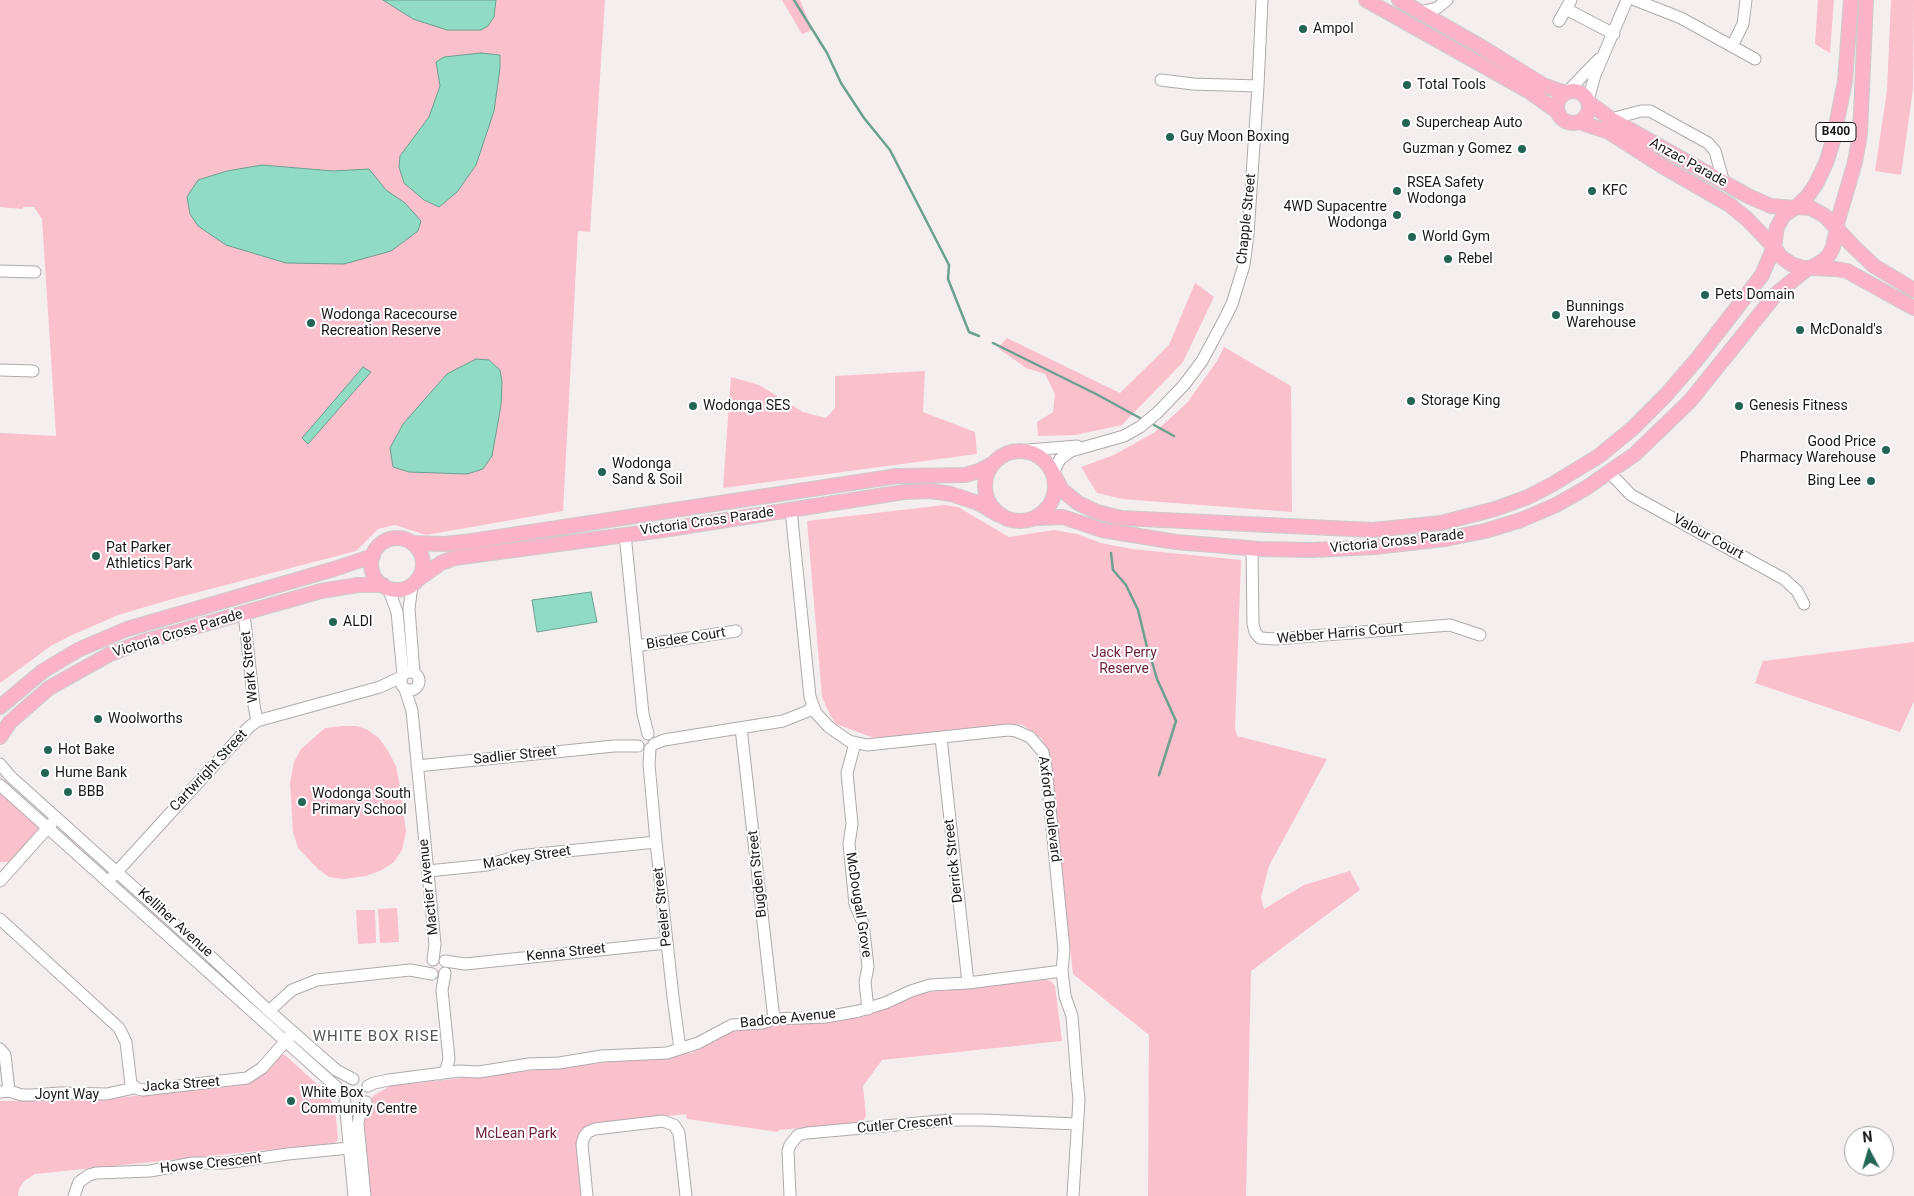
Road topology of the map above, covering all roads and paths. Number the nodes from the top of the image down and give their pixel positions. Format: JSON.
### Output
{"nodes":[{"id":1,"x":1366,"y":0,"type":"edge"},
{"id":2,"x":1399,"y":0,"type":"edge"},
{"id":3,"x":1627,"y":0,"type":"edge"},
{"id":4,"x":1635,"y":0,"type":"edge"},
{"id":5,"x":1746,"y":0,"type":"edge"},
{"id":6,"x":1851,"y":0,"type":"edge"},
{"id":7,"x":1866,"y":0,"type":"edge"},
{"id":8,"x":1263,"y":4,"type":"edge"},
{"id":9,"x":1569,"y":5,"type":"edge"},
{"id":10,"x":1420,"y":12,"type":"junction"},
{"id":11,"x":1559,"y":21,"type":"dead end"},
{"id":12,"x":1445,"y":26,"type":"junction"},
{"id":13,"x":1614,"y":34,"type":"junction"},
{"id":14,"x":1732,"y":46,"type":"junction"},
{"id":15,"x":1604,"y":52,"type":"junction"},
{"id":16,"x":1755,"y":59,"type":"dead end"},
{"id":17,"x":1161,"y":80,"type":"dead end"},
{"id":18,"x":1258,"y":86,"type":"junction"},
{"id":19,"x":1566,"y":92,"type":"junction"},
{"id":20,"x":1588,"y":101,"type":"junction"},
{"id":21,"x":1558,"y":112,"type":"junction"},
{"id":22,"x":1611,"y":119,"type":"junction"},
{"id":23,"x":1578,"y":122,"type":"junction"},
{"id":24,"x":1724,"y":183,"type":"junction"},
{"id":25,"x":1796,"y":207,"type":"junction"},
{"id":26,"x":1836,"y":228,"type":"junction"},
{"id":27,"x":1774,"y":247,"type":"junction"},
{"id":28,"x":1810,"y":268,"type":"junction"},
{"id":29,"x":0,"y":271,"type":"edge"},
{"id":30,"x":34,"y":272,"type":"dead end"},
{"id":31,"x":1914,"y":290,"type":"edge"},
{"id":32,"x":1914,"y":308,"type":"edge"},
{"id":33,"x":1746,"y":331,"type":"junction"},
{"id":34,"x":1711,"y":341,"type":"junction"},
{"id":35,"x":1729,"y":352,"type":"junction"},
{"id":36,"x":1698,"y":358,"type":"junction"},
{"id":37,"x":0,"y":370,"type":"edge"},
{"id":38,"x":33,"y":371,"type":"dead end"},
{"id":39,"x":1639,"y":422,"type":"junction"},
{"id":40,"x":1653,"y":438,"type":"junction"},
{"id":41,"x":1087,"y":446,"type":"junction"},
{"id":42,"x":1029,"y":450,"type":"junction"},
{"id":43,"x":992,"y":464,"type":"junction"},
{"id":44,"x":1610,"y":472,"type":"junction"},
{"id":45,"x":1054,"y":474,"type":"junction"},
{"id":46,"x":788,"y":492,"type":"junction"},
{"id":47,"x":791,"y":510,"type":"junction"},
{"id":48,"x":660,"y":512,"type":"junction"},
{"id":49,"x":999,"y":515,"type":"junction"},
{"id":50,"x":1038,"y":518,"type":"junction"},
{"id":51,"x":662,"y":530,"type":"junction"},
{"id":52,"x":625,"y":534,"type":"junction"},
{"id":53,"x":413,"y":543,"type":"junction"},
{"id":54,"x":1252,"y":548,"type":"junction"},
{"id":55,"x":373,"y":556,"type":"junction"},
{"id":56,"x":415,"y":582,"type":"junction"},
{"id":57,"x":386,"y":586,"type":"junction"},
{"id":58,"x":1804,"y":604,"type":"dead end"},
{"id":59,"x":244,"y":613,"type":"junction"},
{"id":60,"x":736,"y":631,"type":"dead end"},
{"id":61,"x":1480,"y":635,"type":"dead end"},
{"id":62,"x":636,"y":646,"type":"junction"},
{"id":63,"x":407,"y":681,"type":"junction"},
{"id":64,"x":813,"y":705,"type":"junction"},
{"id":65,"x":0,"y":707,"type":"edge"},
{"id":66,"x":258,"y":721,"type":"junction"},
{"id":67,"x":742,"y":728,"type":"junction"},
{"id":68,"x":0,"y":737,"type":"edge"},
{"id":69,"x":941,"y":738,"type":"junction"},
{"id":70,"x":648,"y":742,"type":"junction"},
{"id":71,"x":855,"y":743,"type":"junction"},
{"id":72,"x":0,"y":764,"type":"edge"},
{"id":73,"x":417,"y":766,"type":"junction"},
{"id":74,"x":0,"y":785,"type":"edge"},
{"id":75,"x":56,"y":818,"type":"junction"},
{"id":76,"x":48,"y":828,"type":"junction"},
{"id":77,"x":656,"y":842,"type":"junction"},
{"id":78,"x":428,"y":871,"type":"junction"},
{"id":79,"x":118,"y":872,"type":"junction"},
{"id":80,"x":2,"y":876,"type":"edge"},
{"id":81,"x":109,"y":882,"type":"junction"},
{"id":82,"x":0,"y":920,"type":"edge"},
{"id":83,"x":667,"y":943,"type":"junction"},
{"id":84,"x":438,"y":967,"type":"junction"},
{"id":85,"x":1062,"y":971,"type":"junction"},
{"id":86,"x":968,"y":983,"type":"junction"},
{"id":87,"x":868,"y":1009,"type":"junction"},
{"id":88,"x":269,"y":1011,"type":"junction"},
{"id":89,"x":774,"y":1019,"type":"junction"},
{"id":90,"x":294,"y":1032,"type":"junction"},
{"id":91,"x":286,"y":1041,"type":"junction"},
{"id":92,"x":0,"y":1049,"type":"edge"},
{"id":93,"x":680,"y":1049,"type":"junction"},
{"id":94,"x":440,"y":1074,"type":"junction"},
{"id":95,"x":353,"y":1079,"type":"junction"},
{"id":96,"x":368,"y":1086,"type":"junction"},
{"id":97,"x":134,"y":1088,"type":"junction"},
{"id":98,"x":4,"y":1091,"type":"edge"},
{"id":99,"x":343,"y":1097,"type":"junction"},
{"id":100,"x":366,"y":1102,"type":"junction"},
{"id":101,"x":1077,"y":1124,"type":"junction"},
{"id":102,"x":355,"y":1148,"type":"junction"},
{"id":103,"x":74,"y":1196,"type":"edge"},
{"id":104,"x":354,"y":1196,"type":"edge"},
{"id":105,"x":365,"y":1196,"type":"edge"},
{"id":106,"x":587,"y":1196,"type":"edge"},
{"id":107,"x":686,"y":1196,"type":"edge"},
{"id":108,"x":790,"y":1196,"type":"edge"},
{"id":109,"x":1073,"y":1196,"type":"edge"}],
"edges":[{"from":1,"to":21,"type":"main road"},
{"from":2,"to":10,"type":"main road"},
{"from":3,"to":13,"type":"street"},
{"from":4,"to":14,"type":"street"},
{"from":5,"to":14,"type":"street"},
{"from":6,"to":25,"type":"main road","number":"B400"},
{"from":7,"to":26,"type":"main road","number":"B400"},
{"from":8,"to":18,"type":"street","name":"Chapple Street"},
{"from":9,"to":11,"type":"street"},
{"from":9,"to":13,"type":"street"},
{"from":10,"to":12,"type":"main road"},
{"from":10,"to":12,"type":"street"},
{"from":12,"to":19,"type":"main road"},
{"from":13,"to":15,"type":"street"},
{"from":14,"to":16,"type":"street"},
{"from":15,"to":19,"type":"street"},
{"from":15,"to":20,"type":"street"},
{"from":17,"to":18,"type":"street"},
{"from":18,"to":41,"type":"street","name":"Chapple Street"},
{"from":19,"to":20,"type":"main road"},
{"from":19,"to":21,"type":"main road"},
{"from":20,"to":22,"type":"main road","name":"Anzac Parade"},
{"from":20,"to":23,"type":"main road"},
{"from":21,"to":23,"type":"main road"},
{"from":22,"to":24,"type":"main road","name":"Anzac Parade"},
{"from":22,"to":24,"type":"street"},
{"from":23,"to":27,"type":"main road","name":"Anzac Parade"},
{"from":24,"to":25,"type":"main road","name":"Anzac Parade"},
{"from":25,"to":26,"type":"main road"},
{"from":25,"to":27,"type":"main road","number":"B400"},
{"from":26,"to":28,"type":"main road","number":"B400"},
{"from":26,"to":31,"type":"main road"},
{"from":27,"to":28,"type":"main road"},
{"from":27,"to":34,"type":"main road","name":"Victoria Cross Parade"},
{"from":28,"to":32,"type":"main road"},
{"from":28,"to":33,"type":"main road","name":"Victoria Cross Parade"},
{"from":29,"to":30,"type":"street"},
{"from":33,"to":34,"type":"main road"},
{"from":33,"to":35,"type":"main road","name":"Victoria Cross Parade"},
{"from":34,"to":36,"type":"main road","name":"Victoria Cross Parade"},
{"from":35,"to":36,"type":"main road"},
{"from":35,"to":40,"type":"main road","name":"Victoria Cross Parade"},
{"from":36,"to":39,"type":"main road","name":"Victoria Cross Parade"},
{"from":37,"to":38,"type":"street"},
{"from":39,"to":40,"type":"main road"},
{"from":39,"to":45,"type":"main road","name":"Victoria Cross Parade"},
{"from":40,"to":44,"type":"main road","name":"Victoria Cross Parade"},
{"from":41,"to":42,"type":"street","name":"Chapple Street"},
{"from":41,"to":45,"type":"street","name":"Chapple Street"},
{"from":42,"to":43,"type":"main road"},
{"from":42,"to":45,"type":"main road"},
{"from":43,"to":46,"type":"main road","name":"Victoria Cross Parade"},
{"from":43,"to":49,"type":"main road"},
{"from":44,"to":54,"type":"main road","name":"Victoria Cross Parade"},
{"from":44,"to":58,"type":"street","name":"Valour Court"},
{"from":45,"to":50,"type":"main road"},
{"from":46,"to":47,"type":"main road"},
{"from":46,"to":48,"type":"main road","name":"Victoria Cross Parade"},
{"from":47,"to":49,"type":"main road","name":"Victoria Cross Parade"},
{"from":47,"to":51,"type":"main road","name":"Victoria Cross Parade"},
{"from":47,"to":64,"type":"street","name":"Axford Boulevard"},
{"from":48,"to":51,"type":"main road"},
{"from":48,"to":53,"type":"main road","name":"Victoria Cross Parade"},
{"from":49,"to":50,"type":"main road"},
{"from":50,"to":54,"type":"main road","name":"Victoria Cross Parade"},
{"from":51,"to":52,"type":"main road","name":"Victoria Cross Parade"},
{"from":52,"to":56,"type":"main road","name":"Victoria Cross Parade"},
{"from":52,"to":62,"type":"street","name":"Peeler Street"},
{"from":53,"to":55,"type":"main road"},
{"from":53,"to":56,"type":"main road"},
{"from":54,"to":61,"type":"street","name":"Webber Harris Court"},
{"from":55,"to":57,"type":"main road"},
{"from":55,"to":65,"type":"main road","name":"Victoria Cross Parade"},
{"from":56,"to":57,"type":"main road"},
{"from":56,"to":63,"type":"street","name":"Mactier Avenue"},
{"from":57,"to":59,"type":"main road","name":"Victoria Cross Parade"},
{"from":57,"to":63,"type":"street","name":"Mactier Avenue"},
{"from":59,"to":66,"type":"street","name":"Wark Street"},
{"from":59,"to":68,"type":"main road","name":"Victoria Cross Parade"},
{"from":60,"to":62,"type":"street","name":"Bisdee Court"},
{"from":62,"to":70,"type":"street","name":"Peeler Street"},
{"from":63,"to":66,"type":"street","name":"Cartwright Street"},
{"from":63,"to":73,"type":"street","name":"Mactier Avenue"},
{"from":64,"to":67,"type":"street","name":"Sadlier Street"},
{"from":64,"to":71,"type":"street","name":"Axford Boulevard"},
{"from":66,"to":79,"type":"street","name":"Cartwright Street"},
{"from":67,"to":70,"type":"street","name":"Sadlier Street"},
{"from":67,"to":89,"type":"street","name":"Bugden Street"},
{"from":69,"to":71,"type":"street","name":"Axford Boulevard"},
{"from":69,"to":85,"type":"street","name":"Axford Boulevard"},
{"from":69,"to":86,"type":"street","name":"Derrick Street"},
{"from":70,"to":73,"type":"street","name":"Sadlier Street"},
{"from":70,"to":77,"type":"street","name":"Peeler Street"},
{"from":71,"to":87,"type":"street","name":"McDougall Grove"},
{"from":72,"to":75,"type":"street","name":"Kelliher Avenue"},
{"from":73,"to":78,"type":"street","name":"Mactier Avenue"},
{"from":74,"to":76,"type":"street","name":"Kelliher Avenue"},
{"from":75,"to":76,"type":"street"},
{"from":75,"to":79,"type":"street","name":"Kelliher Avenue"},
{"from":76,"to":80,"type":"street"},
{"from":76,"to":81,"type":"street","name":"Kelliher Avenue"},
{"from":77,"to":78,"type":"street","name":"Mackey Street"},
{"from":77,"to":83,"type":"street","name":"Peeler Street"},
{"from":78,"to":84,"type":"street","name":"Mactier Avenue"},
{"from":79,"to":81,"type":"street","name":"Cartwright Street"},
{"from":79,"to":88,"type":"street","name":"Kelliher Avenue"},
{"from":81,"to":91,"type":"street","name":"Kelliher Avenue"},
{"from":82,"to":97,"type":"street","name":"Jacka Street"},
{"from":83,"to":84,"type":"street","name":"Kenna Street"},
{"from":83,"to":93,"type":"street","name":"Peeler Street"},
{"from":84,"to":88,"type":"street","name":"Kenna Street"},
{"from":84,"to":94,"type":"street","name":"Mactier Avenue"},
{"from":85,"to":86,"type":"street","name":"Badcoe Avenue"},
{"from":85,"to":101,"type":"street","name":"Axford Boulevard"},
{"from":86,"to":87,"type":"street","name":"Badcoe Avenue"},
{"from":87,"to":89,"type":"street","name":"Badcoe Avenue"},
{"from":88,"to":90,"type":"street","name":"Kelliher Avenue"},
{"from":89,"to":93,"type":"street","name":"Badcoe Avenue"},
{"from":90,"to":91,"type":"street","name":"Jacka Street"},
{"from":90,"to":95,"type":"street","name":"Kelliher Avenue"},
{"from":91,"to":97,"type":"street","name":"Jacka Street"},
{"from":91,"to":99,"type":"street","name":"Kelliher Avenue"},
{"from":92,"to":98,"type":"street"},
{"from":93,"to":94,"type":"street","name":"Badcoe Avenue"},
{"from":94,"to":96,"type":"street","name":"Badcoe Avenue"},
{"from":95,"to":96,"type":"street"},
{"from":95,"to":99,"type":"street"},
{"from":96,"to":100,"type":"street"},
{"from":97,"to":98,"type":"street","name":"Joynt Way"},
{"from":99,"to":100,"type":"street"},
{"from":99,"to":102,"type":"street"},
{"from":100,"to":102,"type":"street"},
{"from":101,"to":108,"type":"street","name":"Cutler Crescent"},
{"from":101,"to":109,"type":"street","name":"Axford Boulevard"},
{"from":102,"to":103,"type":"street","name":"Howse Crescent"},
{"from":102,"to":104,"type":"street"},
{"from":102,"to":105,"type":"street"},
{"from":106,"to":107,"type":"street"}]}
